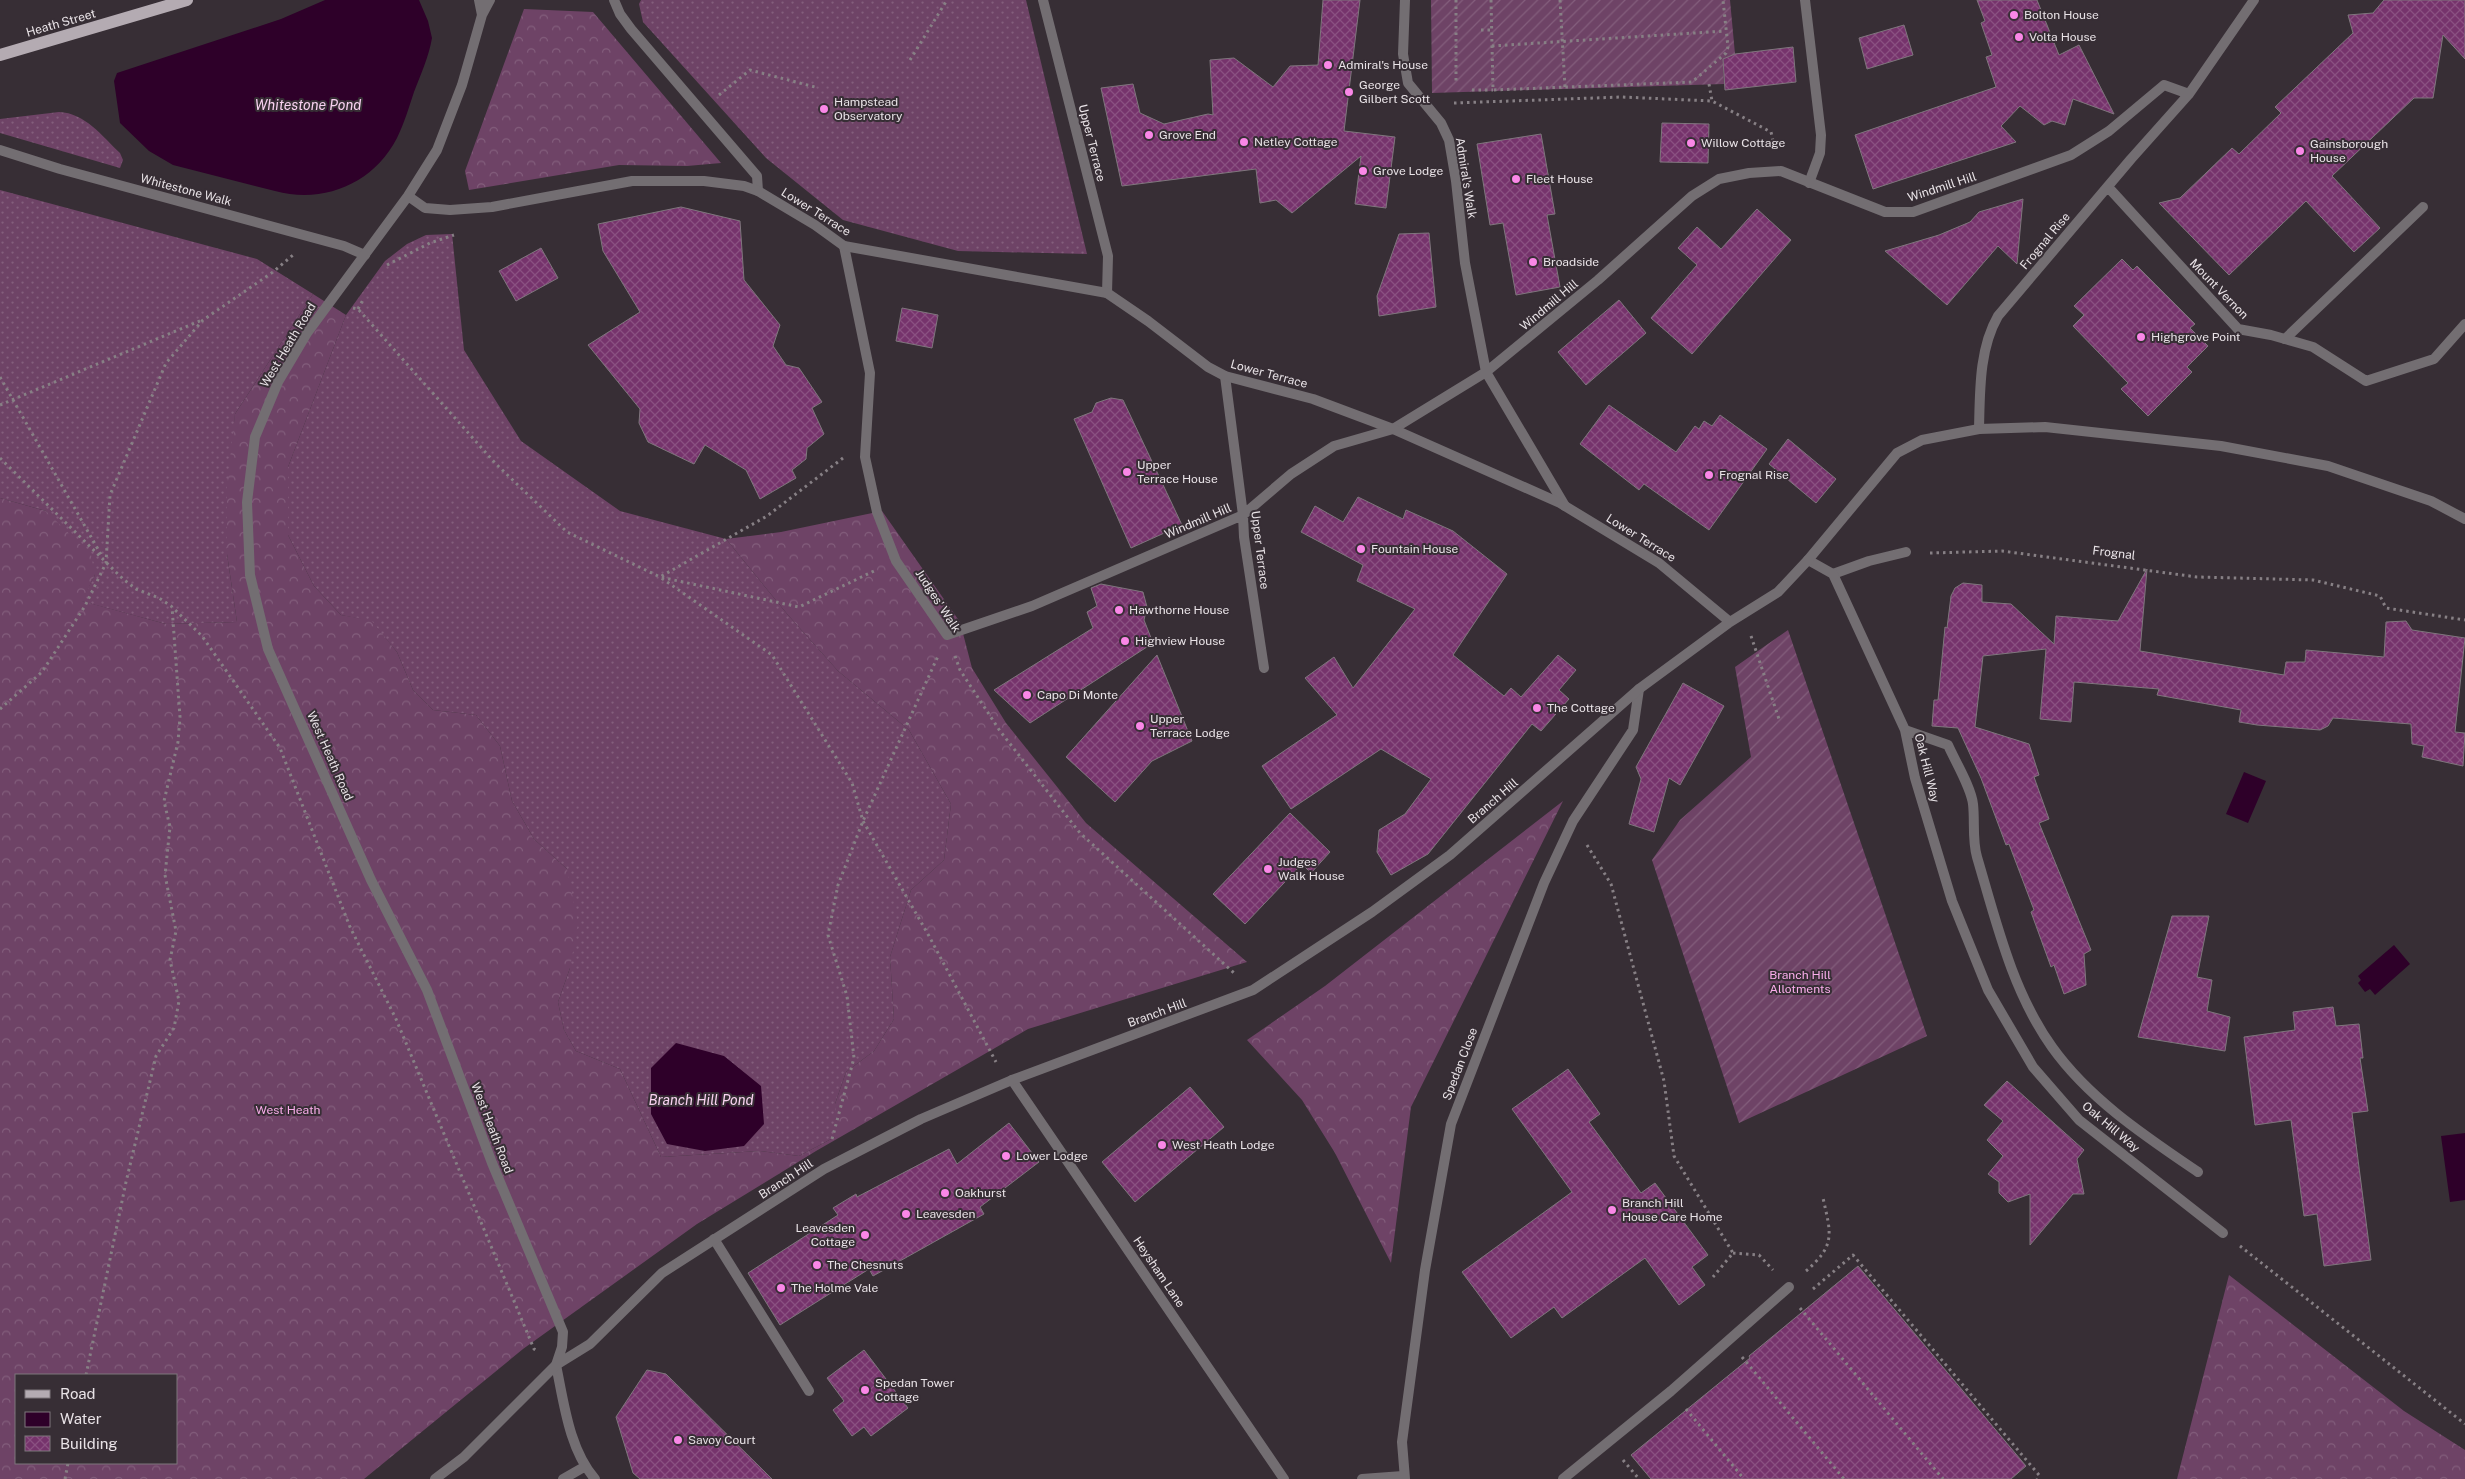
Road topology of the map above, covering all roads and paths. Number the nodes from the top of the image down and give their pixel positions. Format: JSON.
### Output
{"nodes":[{"id":1,"x":187,"y":0,"type":"edge"},
{"id":2,"x":479,"y":0,"type":"edge"},
{"id":3,"x":490,"y":0,"type":"edge"},
{"id":4,"x":614,"y":0,"type":"edge"},
{"id":5,"x":947,"y":0,"type":"edge"},
{"id":6,"x":1044,"y":0,"type":"edge"},
{"id":7,"x":1405,"y":0,"type":"edge"},
{"id":8,"x":1456,"y":0,"type":"edge"},
{"id":9,"x":1491,"y":0,"type":"edge"},
{"id":10,"x":1560,"y":0,"type":"edge"},
{"id":11,"x":1723,"y":0,"type":"edge"},
{"id":12,"x":1805,"y":0,"type":"edge"},
{"id":13,"x":2254,"y":0,"type":"edge"},
{"id":14,"x":482,"y":15,"type":"junction"},
{"id":15,"x":1481,"y":30,"type":"dead end"},
{"id":16,"x":1491,"y":30,"type":"junction"},
{"id":17,"x":1725,"y":31,"type":"junction"},
{"id":18,"x":1562,"y":42,"type":"junction"},
{"id":19,"x":1492,"y":46,"type":"junction"},
{"id":20,"x":0,"y":55,"type":"edge"},
{"id":21,"x":910,"y":60,"type":"dead end"},
{"id":22,"x":1456,"y":82,"type":"dead end"},
{"id":23,"x":1709,"y":84,"type":"dead end"},
{"id":24,"x":815,"y":87,"type":"dead end"},
{"id":25,"x":1565,"y":87,"type":"junction"},
{"id":26,"x":1472,"y":90,"type":"dead end"},
{"id":27,"x":1493,"y":90,"type":"junction"},
{"id":28,"x":2190,"y":94,"type":"junction"},
{"id":29,"x":1712,"y":101,"type":"junction"},
{"id":30,"x":1425,"y":104,"type":"junction"},
{"id":31,"x":701,"y":110,"type":"junction"},
{"id":32,"x":0,"y":150,"type":"edge"},
{"id":33,"x":1781,"y":171,"type":"junction"},
{"id":34,"x":1809,"y":183,"type":"junction"},
{"id":35,"x":2108,"y":187,"type":"junction"},
{"id":36,"x":758,"y":191,"type":"junction"},
{"id":37,"x":408,"y":196,"type":"junction"},
{"id":38,"x":2423,"y":207,"type":"dead end"},
{"id":39,"x":458,"y":233,"type":"dead end"},
{"id":40,"x":844,"y":246,"type":"junction"},
{"id":41,"x":365,"y":255,"type":"junction"},
{"id":42,"x":288,"y":260,"type":"dead end"},
{"id":43,"x":384,"y":266,"type":"dead end"},
{"id":44,"x":368,"y":292,"type":"dead end"},
{"id":45,"x":1106,"y":293,"type":"junction"},
{"id":46,"x":348,"y":305,"type":"dead end"},
{"id":47,"x":358,"y":309,"type":"junction"},
{"id":48,"x":203,"y":320,"type":"junction"},
{"id":49,"x":2465,"y":324,"type":"edge"},
{"id":50,"x":2285,"y":339,"type":"junction"},
{"id":51,"x":1486,"y":372,"type":"junction"},
{"id":52,"x":1225,"y":376,"type":"junction"},
{"id":53,"x":0,"y":377,"type":"edge"},
{"id":54,"x":12,"y":399,"type":"junction"},
{"id":55,"x":0,"y":405,"type":"edge"},
{"id":56,"x":1393,"y":428,"type":"junction"},
{"id":57,"x":1979,"y":429,"type":"junction"},
{"id":58,"x":866,"y":439,"type":"junction"},
{"id":59,"x":0,"y":458,"type":"edge"},
{"id":60,"x":1565,"y":506,"type":"junction"},
{"id":61,"x":1243,"y":515,"type":"junction"},
{"id":62,"x":2465,"y":519,"type":"edge"},
{"id":63,"x":1906,"y":552,"type":"joint"},
{"id":64,"x":1808,"y":560,"type":"junction"},
{"id":65,"x":896,"y":561,"type":"junction"},
{"id":66,"x":106,"y":563,"type":"junction"},
{"id":67,"x":1833,"y":574,"type":"junction"},
{"id":68,"x":660,"y":577,"type":"junction"},
{"id":69,"x":172,"y":606,"type":"junction"},
{"id":70,"x":1744,"y":614,"type":"junction"},
{"id":71,"x":2465,"y":620,"type":"edge"},
{"id":72,"x":1730,"y":622,"type":"junction"},
{"id":73,"x":947,"y":635,"type":"junction"},
{"id":74,"x":1264,"y":668,"type":"dead end"},
{"id":75,"x":1639,"y":689,"type":"junction"},
{"id":76,"x":0,"y":709,"type":"edge"},
{"id":77,"x":1778,"y":719,"type":"dead end"},
{"id":78,"x":1905,"y":730,"type":"junction"},
{"id":79,"x":863,"y":821,"type":"junction"},
{"id":80,"x":1573,"y":821,"type":"junction"},
{"id":81,"x":1253,"y":990,"type":"junction"},
{"id":82,"x":1009,"y":1082,"type":"junction"},
{"id":83,"x":824,"y":1169,"type":"junction"},
{"id":84,"x":2198,"y":1172,"type":"dead end"},
{"id":85,"x":1823,"y":1198,"type":"dead end"},
{"id":86,"x":2223,"y":1233,"type":"joint"},
{"id":87,"x":714,"y":1240,"type":"junction"},
{"id":88,"x":1733,"y":1253,"type":"junction"},
{"id":89,"x":1713,"y":1277,"type":"dead end"},
{"id":90,"x":1787,"y":1289,"type":"junction"},
{"id":91,"x":1796,"y":1304,"type":"junction"},
{"id":92,"x":1729,"y":1341,"type":"junction"},
{"id":93,"x":556,"y":1365,"type":"junction"},
{"id":94,"x":86,"y":1374,"type":"edge"},
{"id":95,"x":810,"y":1391,"type":"dead end"},
{"id":96,"x":1671,"y":1391,"type":"junction"},
{"id":97,"x":2465,"y":1424,"type":"edge"},
{"id":98,"x":68,"y":1464,"type":"edge"},
{"id":99,"x":584,"y":1467,"type":"junction"},
{"id":100,"x":1404,"y":1477,"type":"edge"},
{"id":101,"x":65,"y":1479,"type":"edge"},
{"id":102,"x":435,"y":1479,"type":"edge"},
{"id":103,"x":563,"y":1479,"type":"edge"},
{"id":104,"x":595,"y":1479,"type":"edge"},
{"id":105,"x":1284,"y":1479,"type":"edge"},
{"id":106,"x":1362,"y":1479,"type":"edge"},
{"id":107,"x":1563,"y":1479,"type":"edge"},
{"id":108,"x":1744,"y":1479,"type":"edge"},
{"id":109,"x":1844,"y":1479,"type":"edge"},
{"id":110,"x":1943,"y":1479,"type":"edge"},
{"id":111,"x":2038,"y":1479,"type":"edge"}],
"edges":[{"from":1,"to":20,"type":"main road","name":"Heath Street"},
{"from":2,"to":14,"type":"street","name":"West Heath Road"},
{"from":3,"to":14,"type":"street","name":"West Heath Road"},
{"from":4,"to":31,"type":"street"},
{"from":5,"to":21,"type":"path"},
{"from":6,"to":45,"type":"street","name":"Upper Terrace"},
{"from":7,"to":30,"type":"street","name":"Admiral's Walk"},
{"from":8,"to":22,"type":"path"},
{"from":9,"to":16,"type":"path"},
{"from":10,"to":18,"type":"path"},
{"from":11,"to":17,"type":"path"},
{"from":12,"to":34,"type":"street"},
{"from":13,"to":28,"type":"street","name":"Frognal Rise"},
{"from":14,"to":37,"type":"street","name":"West Heath Road"},
{"from":15,"to":16,"type":"path"},
{"from":16,"to":19,"type":"path"},
{"from":17,"to":18,"type":"path"},
{"from":17,"to":25,"type":"path"},
{"from":18,"to":19,"type":"path"},
{"from":18,"to":25,"type":"path"},
{"from":19,"to":27,"type":"path"},
{"from":23,"to":29,"type":"path"},
{"from":24,"to":31,"type":"path"},
{"from":25,"to":27,"type":"path"},
{"from":26,"to":27,"type":"path"},
{"from":28,"to":34,"type":"street","name":"Windmill Hill"},
{"from":28,"to":35,"type":"street","name":"Frognal Rise"},
{"from":29,"to":30,"type":"path"},
{"from":29,"to":33,"type":"path"},
{"from":30,"to":51,"type":"street","name":"Admiral's Walk"},
{"from":31,"to":36,"type":"street"},
{"from":32,"to":41,"type":"street","name":"Whitestone Walk"},
{"from":33,"to":34,"type":"street","name":"Windmill Hill"},
{"from":33,"to":51,"type":"street","name":"Windmill Hill"},
{"from":35,"to":50,"type":"street","name":"Mount Vernon"},
{"from":35,"to":57,"type":"street","name":"Frognal Rise"},
{"from":36,"to":37,"type":"street","name":"Lower Terrace"},
{"from":36,"to":40,"type":"street","name":"Lower Terrace"},
{"from":37,"to":41,"type":"street","name":"West Heath Road"},
{"from":38,"to":50,"type":"street"},
{"from":39,"to":43,"type":"path"},
{"from":40,"to":45,"type":"street","name":"Lower Terrace"},
{"from":40,"to":58,"type":"street","name":"Judges' Walk"},
{"from":41,"to":93,"type":"street","name":"West Heath Road"},
{"from":42,"to":48,"type":"path"},
{"from":44,"to":47,"type":"path"},
{"from":45,"to":52,"type":"street","name":"Lower Terrace"},
{"from":46,"to":47,"type":"path"},
{"from":47,"to":68,"type":"path"},
{"from":48,"to":54,"type":"path"},
{"from":48,"to":66,"type":"path"},
{"from":49,"to":50,"type":"street","name":"Mount Vernon"},
{"from":51,"to":56,"type":"street","name":"Windmill Hill"},
{"from":51,"to":60,"type":"street","name":"Admiral's Walk"},
{"from":52,"to":56,"type":"street","name":"Lower Terrace"},
{"from":52,"to":61,"type":"street","name":"Upper Terrace"},
{"from":53,"to":54,"type":"path"},
{"from":54,"to":55,"type":"path"},
{"from":54,"to":66,"type":"path"},
{"from":56,"to":60,"type":"street","name":"Lower Terrace"},
{"from":56,"to":61,"type":"street","name":"Windmill Hill"},
{"from":57,"to":62,"type":"street"},
{"from":57,"to":64,"type":"street"},
{"from":58,"to":65,"type":"street","name":"Judges' Walk"},
{"from":58,"to":68,"type":"path"},
{"from":59,"to":66,"type":"path"},
{"from":60,"to":72,"type":"street","name":"Lower Terrace"},
{"from":61,"to":73,"type":"street","name":"Windmill Hill"},
{"from":61,"to":74,"type":"street","name":"Upper Terrace"},
{"from":63,"to":67,"type":"street"},
{"from":63,"to":71,"type":"path","name":"Frognal"},
{"from":64,"to":67,"type":"street"},
{"from":64,"to":70,"type":"street"},
{"from":65,"to":68,"type":"path"},
{"from":65,"to":73,"type":"street","name":"Judges' Walk"},
{"from":66,"to":69,"type":"path"},
{"from":66,"to":76,"type":"path"},
{"from":67,"to":78,"type":"street","name":"Oak Hill Way"},
{"from":68,"to":79,"type":"path"},
{"from":69,"to":93,"type":"path"},
{"from":69,"to":94,"type":"path"},
{"from":70,"to":72,"type":"street"},
{"from":70,"to":77,"type":"path"},
{"from":72,"to":75,"type":"street","name":"Branch Hill"},
{"from":73,"to":79,"type":"path"},
{"from":73,"to":81,"type":"path","name":"Judges' Walk"},
{"from":75,"to":80,"type":"street","name":"Spedan Close"},
{"from":75,"to":81,"type":"street","name":"Branch Hill"},
{"from":78,"to":84,"type":"street","name":"Oak Hill Way"},
{"from":78,"to":86,"type":"street","name":"Oak Hill Way"},
{"from":79,"to":82,"type":"path"},
{"from":79,"to":83,"type":"path"},
{"from":80,"to":88,"type":"path"},
{"from":80,"to":100,"type":"street","name":"Spedan Close"},
{"from":81,"to":82,"type":"street","name":"Branch Hill"},
{"from":82,"to":83,"type":"street","name":"Branch Hill"},
{"from":82,"to":105,"type":"street","name":"Heysham Lane"},
{"from":83,"to":87,"type":"street","name":"Branch Hill"},
{"from":85,"to":90,"type":"path"},
{"from":86,"to":97,"type":"path"},
{"from":87,"to":93,"type":"street","name":"Branch Hill"},
{"from":87,"to":95,"type":"street"},
{"from":88,"to":89,"type":"path"},
{"from":88,"to":90,"type":"path"},
{"from":90,"to":91,"type":"path"},
{"from":90,"to":92,"type":"street"},
{"from":91,"to":110,"type":"path"},
{"from":91,"to":111,"type":"path"},
{"from":92,"to":96,"type":"street"},
{"from":92,"to":109,"type":"path"},
{"from":93,"to":99,"type":"street"},
{"from":93,"to":102,"type":"street","name":"West Heath Road"},
{"from":96,"to":107,"type":"street"},
{"from":96,"to":108,"type":"path"},
{"from":98,"to":101,"type":"path"},
{"from":99,"to":103,"type":"street"},
{"from":99,"to":104,"type":"street"},
{"from":100,"to":106,"type":"street"}]}
